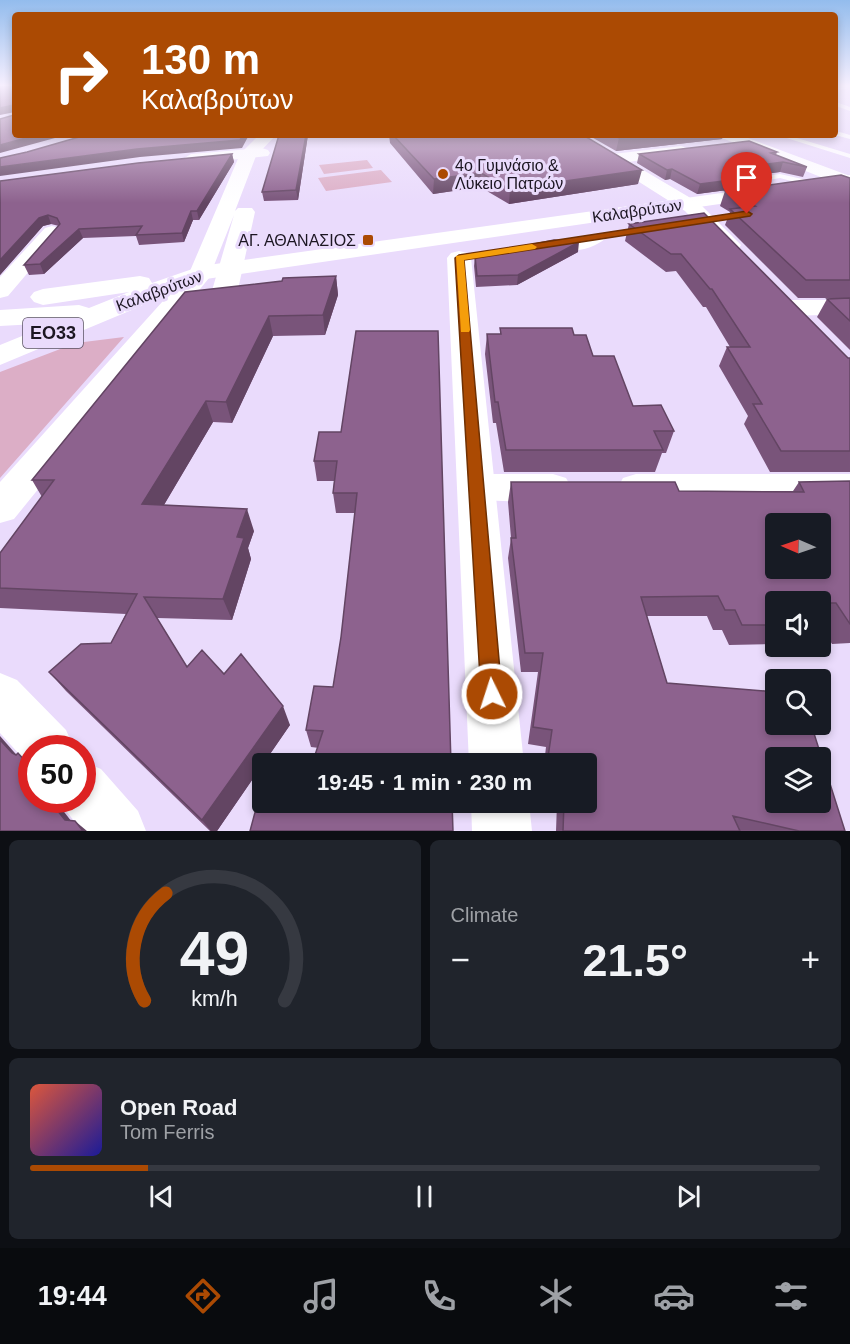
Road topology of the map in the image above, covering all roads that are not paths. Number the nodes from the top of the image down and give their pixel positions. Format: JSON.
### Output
{"nodes":[{"id":1,"x":279,"y":138,"type":"edge"},
{"id":2,"x":578,"y":138,"type":"edge"},
{"id":3,"x":734,"y":138,"type":"edge"},
{"id":4,"x":790,"y":138,"type":"edge"},
{"id":5,"x":747,"y":143,"type":"junction"},
{"id":6,"x":259,"y":147,"type":"edge"},
{"id":7,"x":850,"y":156,"type":"edge"},
{"id":8,"x":613,"y":159,"type":"junction"},
{"id":9,"x":175,"y":161,"type":"edge"},
{"id":10,"x":849,"y":186,"type":"edge"},
{"id":11,"x":697,"y":212,"type":"junction"},
{"id":12,"x":52,"y":232,"type":"edge"},
{"id":13,"x":745,"y":260,"type":"edge"},
{"id":14,"x":229,"y":269,"type":"junction"},
{"id":15,"x":201,"y":273,"type":"junction"},
{"id":16,"x":0,"y":291,"type":"edge"},
{"id":17,"x":0,"y":300,"type":"edge"},
{"id":18,"x":784,"y":300,"type":"joint"},
{"id":19,"x":177,"y":301,"type":"junction"},
{"id":20,"x":850,"y":308,"type":"edge"},
{"id":21,"x":106,"y":310,"type":"junction"},
{"id":22,"x":0,"y":318,"type":"edge"},
{"id":23,"x":813,"y":331,"type":"edge"},
{"id":24,"x":0,"y":356,"type":"edge"},
{"id":25,"x":476,"y":487,"type":"junction"},
{"id":26,"x":850,"y":487,"type":"edge"},
{"id":27,"x":0,"y":508,"type":"edge"},
{"id":28,"x":0,"y":697,"type":"edge"},
{"id":29,"x":36,"y":735,"type":"edge"},
{"id":30,"x":496,"y":753,"type":"edge"},
{"id":31,"x":96,"y":805,"type":"edge"},
{"id":32,"x":501,"y":813,"type":"edge"},
{"id":33,"x":118,"y":831,"type":"edge"},
{"id":34,"x":502,"y":831,"type":"edge"}],
"edges":[{"from":1,"to":6,"type":"main road"},
{"from":2,"to":8,"type":"main road"},
{"from":3,"to":5,"type":"street"},
{"from":4,"to":7,"type":"lane"},
{"from":5,"to":8,"type":"street"},
{"from":5,"to":10,"type":"street"},
{"from":6,"to":9,"type":"street"},
{"from":6,"to":14,"type":"main road"},
{"from":6,"to":15,"type":"main road"},
{"from":8,"to":11,"type":"main road"},
{"from":10,"to":11,"type":"main road","name":"Καλαβρύτων","number":"ΕΟ33"},
{"from":10,"to":11,"type":"main road","name":"Καλαβρύτων","number":"ΕΟ33"},
{"from":11,"to":13,"type":"main road"},
{"from":11,"to":14,"type":"main road","name":"Καλαβρύτων","number":"ΕΟ33"},
{"from":11,"to":25,"type":"main road","name":"Καλαβρύτων","number":"ΕΟ33"},
{"from":12,"to":16,"type":"street"},
{"from":14,"to":15,"type":"main road","name":"Καλαβρύτων","number":"ΕΟ33"},
{"from":14,"to":19,"type":"main road","name":"Καλαβρύτων","number":"ΕΟ33"},
{"from":15,"to":17,"type":"main road"},
{"from":15,"to":19,"type":"main road"},
{"from":15,"to":21,"type":"main road","name":"Καλαβρύτων","number":"ΕΟ33"},
{"from":18,"to":20,"type":"street"},
{"from":18,"to":23,"type":"main road"},
{"from":19,"to":21,"type":"main road","name":"Καλαβρύτων","number":"ΕΟ33"},
{"from":19,"to":27,"type":"main road"},
{"from":21,"to":22,"type":"main road"},
{"from":21,"to":24,"type":"main road","number":"ΕΟ33"},
{"from":25,"to":26,"type":"street"},
{"from":25,"to":30,"type":"main road"},
{"from":28,"to":29,"type":"street"},
{"from":31,"to":33,"type":"street"},
{"from":32,"to":34,"type":"main road"}]}
